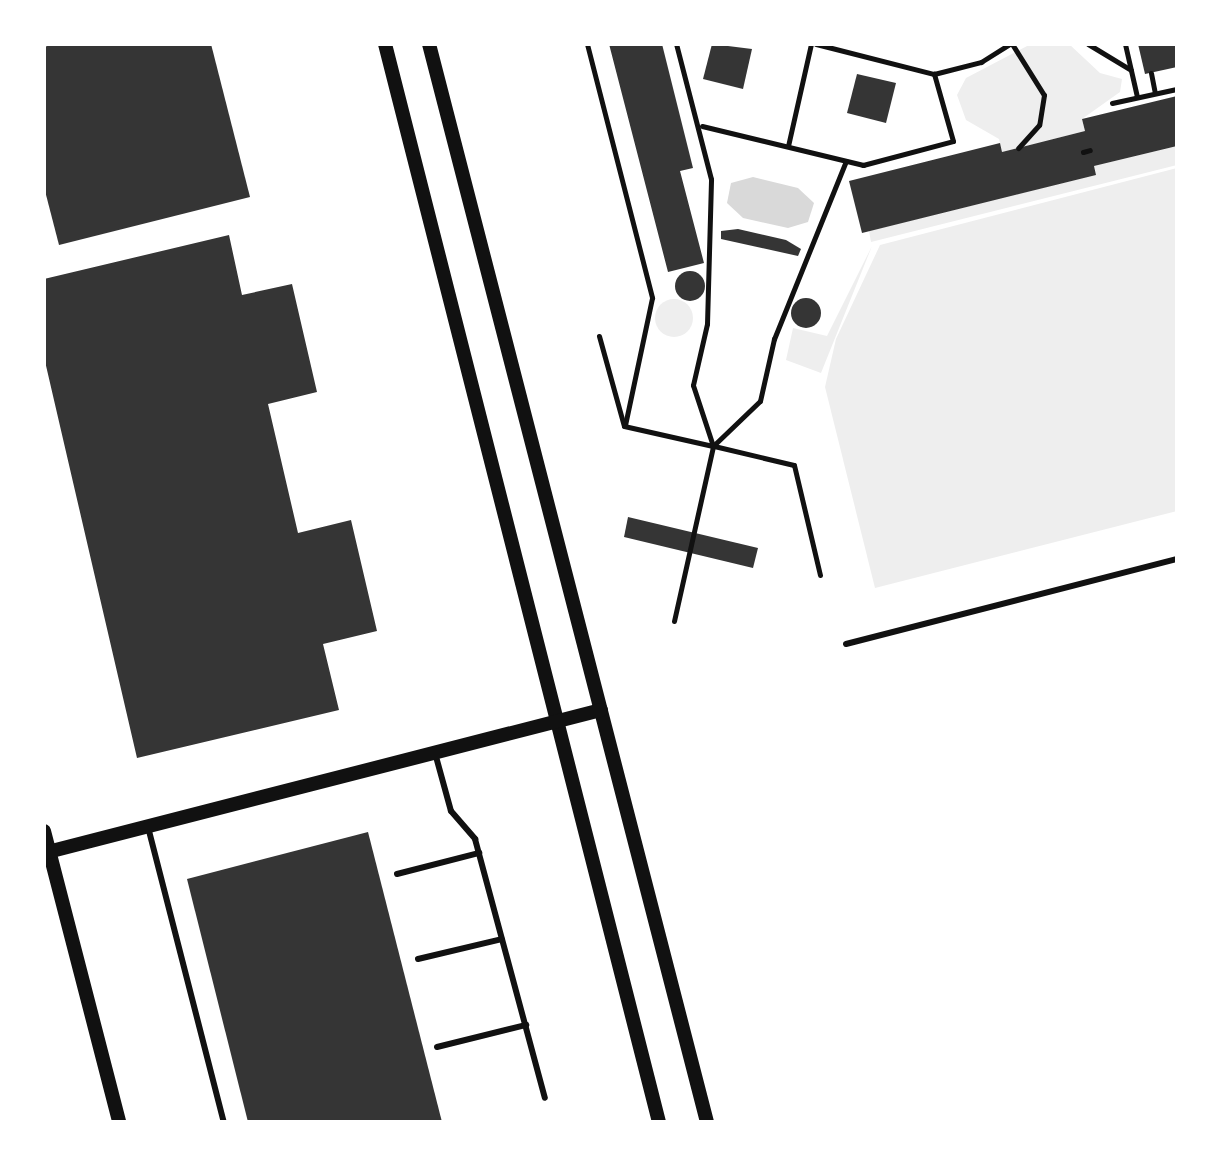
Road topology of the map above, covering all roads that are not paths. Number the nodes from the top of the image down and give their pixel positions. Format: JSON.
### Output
{"nodes":[{"id":1,"x":385,"y":44,"type":"edge"},
{"id":2,"x":429,"y":44,"type":"edge"},
{"id":3,"x":1177,"y":559,"type":"edge"},
{"id":4,"x":846,"y":644,"type":"dead end"},
{"id":5,"x":601,"y":710,"type":"junction"},
{"id":6,"x":557,"y":721,"type":"junction"},
{"id":7,"x":435,"y":753,"type":"junction"},
{"id":8,"x":147,"y":826,"type":"junction"},
{"id":9,"x":44,"y":831,"type":"edge"},
{"id":10,"x":47,"y":853,"type":"edge"},
{"id":11,"x":479,"y":853,"type":"junction"},
{"id":12,"x":397,"y":874,"type":"dead end"},
{"id":13,"x":502,"y":939,"type":"junction"},
{"id":14,"x":418,"y":959,"type":"dead end"},
{"id":15,"x":526,"y":1025,"type":"junction"},
{"id":16,"x":437,"y":1047,"type":"dead end"},
{"id":17,"x":545,"y":1098,"type":"dead end"},
{"id":18,"x":119,"y":1122,"type":"edge"},
{"id":19,"x":224,"y":1122,"type":"edge"},
{"id":20,"x":659,"y":1122,"type":"edge"},
{"id":21,"x":707,"y":1122,"type":"edge"}],
"edges":[{"from":1,"to":6,"type":"street"},
{"from":2,"to":5,"type":"street"},
{"from":3,"to":4,"type":"lane"},
{"from":5,"to":6,"type":"street"},
{"from":5,"to":21,"type":"street"},
{"from":6,"to":7,"type":"street"},
{"from":6,"to":20,"type":"street"},
{"from":7,"to":8,"type":"street"},
{"from":7,"to":11,"type":"lane"},
{"from":8,"to":10,"type":"street"},
{"from":8,"to":19,"type":"lane"},
{"from":9,"to":10,"type":"street"},
{"from":10,"to":18,"type":"street"},
{"from":11,"to":12,"type":"lane"},
{"from":11,"to":13,"type":"lane"},
{"from":13,"to":14,"type":"lane"},
{"from":13,"to":15,"type":"lane"},
{"from":15,"to":16,"type":"lane"},
{"from":15,"to":17,"type":"lane"}]}
